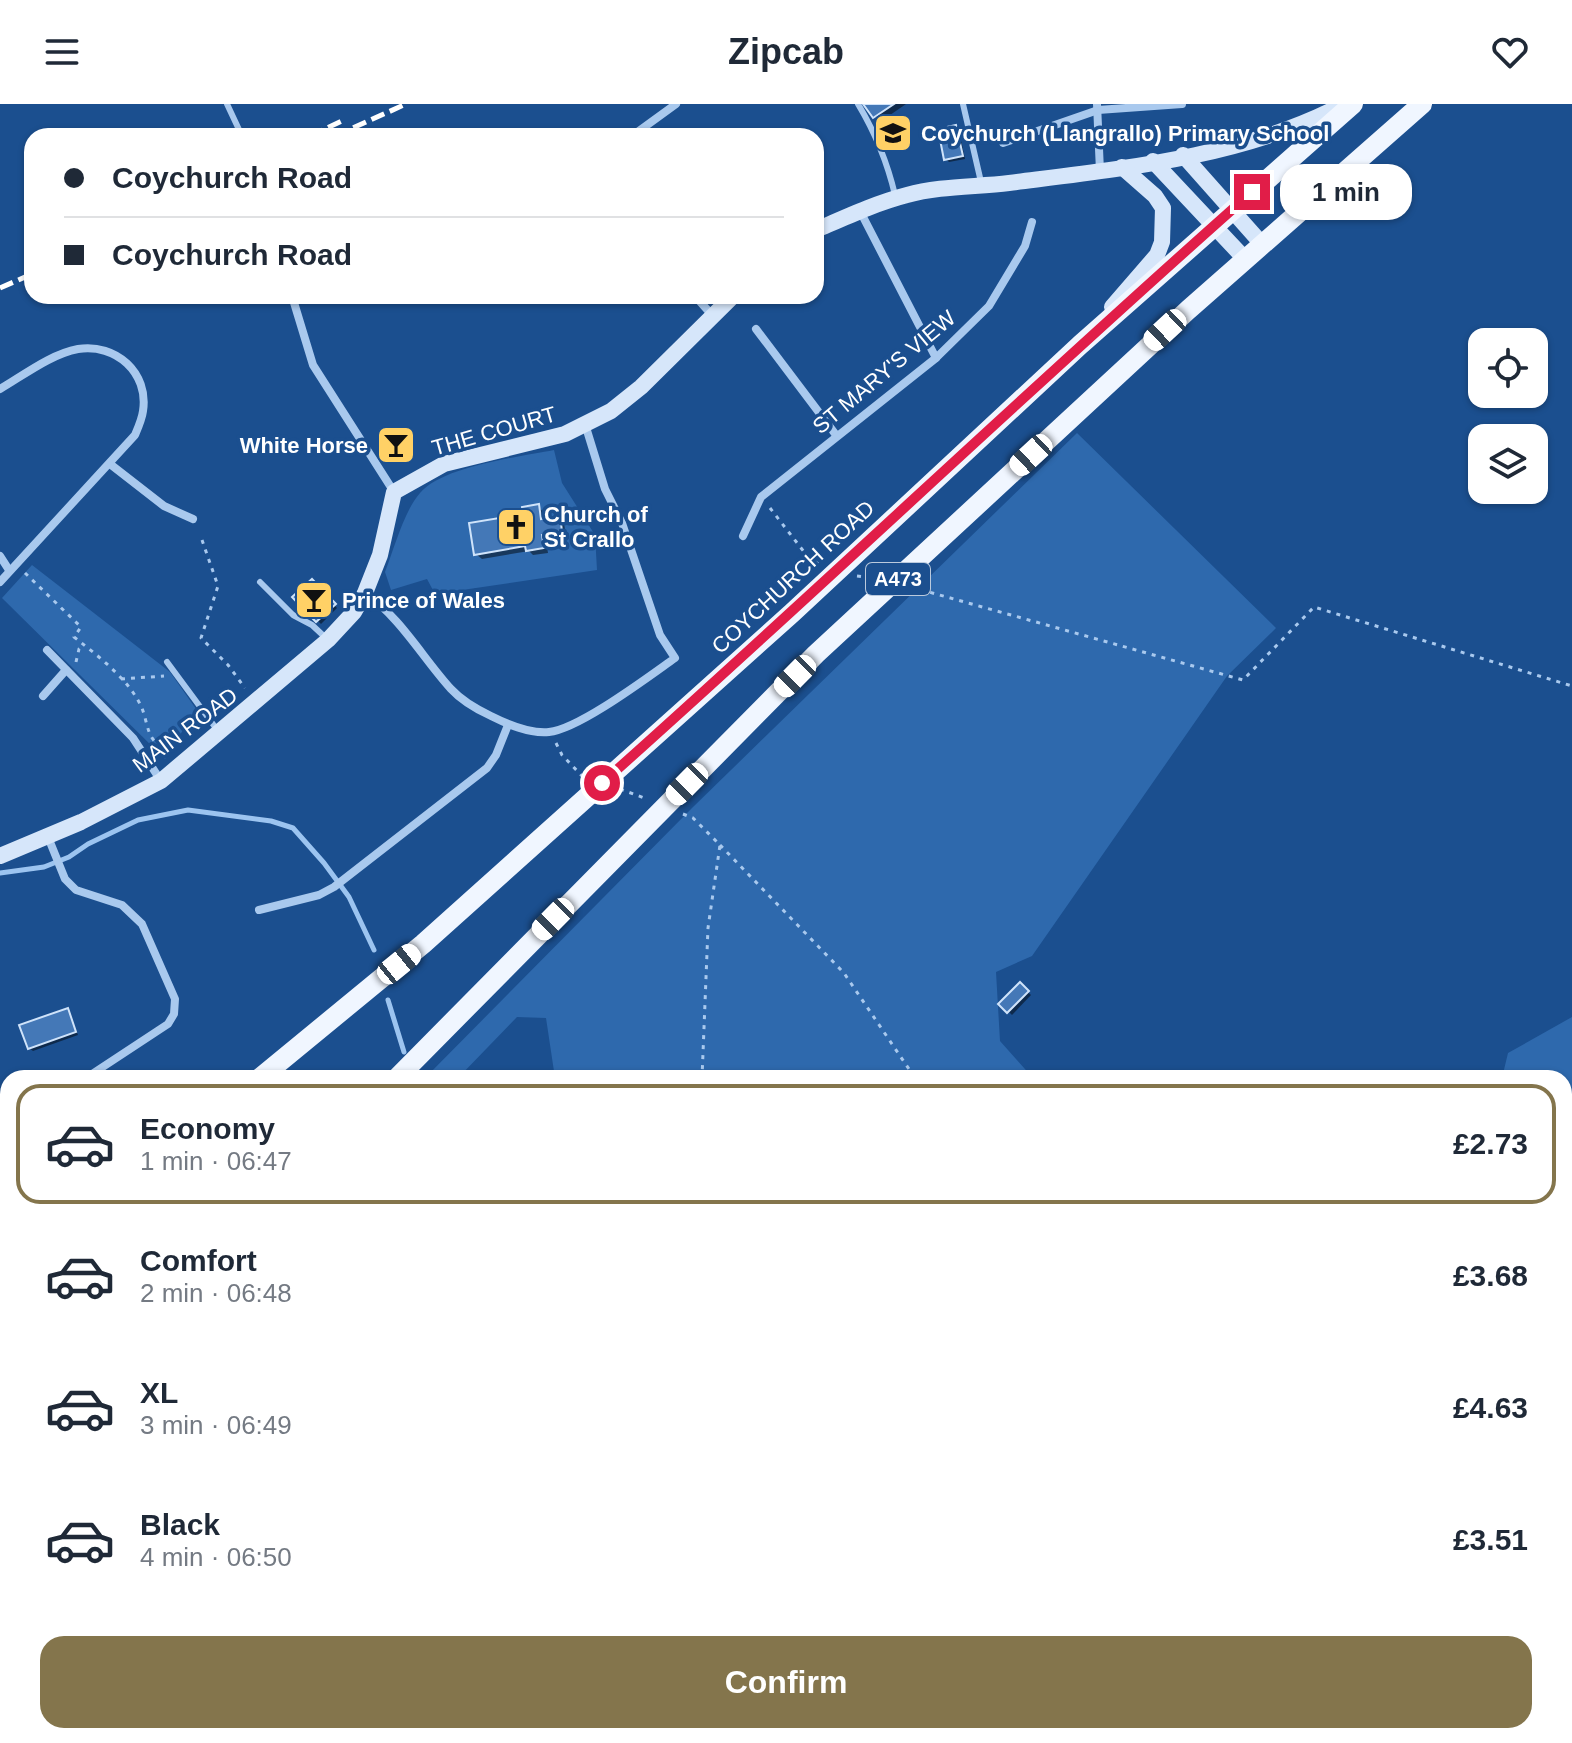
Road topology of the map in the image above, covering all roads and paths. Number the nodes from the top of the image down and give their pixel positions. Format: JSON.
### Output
{"nodes":[{"id":1,"x":227,"y":104,"type":"edge"},
{"id":2,"x":676,"y":104,"type":"edge"},
{"id":3,"x":858,"y":104,"type":"edge"},
{"id":4,"x":963,"y":104,"type":"edge"},
{"id":5,"x":1182,"y":104,"type":"edge"},
{"id":6,"x":1345,"y":104,"type":"edge"},
{"id":7,"x":1353,"y":104,"type":"edge"},
{"id":8,"x":1422,"y":104,"type":"edge"},
{"id":9,"x":1097,"y":107,"type":"edge"},
{"id":10,"x":238,"y":128,"type":"edge"},
{"id":11,"x":643,"y":128,"type":"edge"},
{"id":12,"x":1003,"y":143,"type":"dead end"},
{"id":13,"x":1183,"y":155,"type":"junction"},
{"id":14,"x":1153,"y":161,"type":"junction"},
{"id":15,"x":1122,"y":167,"type":"junction"},
{"id":16,"x":1100,"y":171,"type":"junction"},
{"id":17,"x":982,"y":186,"type":"junction"},
{"id":18,"x":896,"y":199,"type":"junction"},
{"id":19,"x":1232,"y":210,"type":"junction"},
{"id":20,"x":860,"y":211,"type":"junction"},
{"id":21,"x":1032,"y":222,"type":"dead end"},
{"id":22,"x":824,"y":227,"type":"edge"},
{"id":23,"x":1213,"y":228,"type":"junction"},
{"id":24,"x":1262,"y":244,"type":"junction"},
{"id":25,"x":1245,"y":259,"type":"junction"},
{"id":26,"x":294,"y":304,"type":"edge"},
{"id":27,"x":702,"y":304,"type":"edge"},
{"id":28,"x":724,"y":304,"type":"edge"},
{"id":29,"x":712,"y":315,"type":"junction"},
{"id":30,"x":756,"y":329,"type":"dead end"},
{"id":31,"x":1080,"y":345,"type":"junction"},
{"id":32,"x":936,"y":358,"type":"junction"},
{"id":33,"x":0,"y":389,"type":"edge"},
{"id":34,"x":585,"y":424,"type":"junction"},
{"id":35,"x":836,"y":435,"type":"junction"},
{"id":36,"x":110,"y":464,"type":"junction"},
{"id":37,"x":394,"y":492,"type":"junction"},
{"id":38,"x":761,"y":497,"type":"junction"},
{"id":39,"x":193,"y":519,"type":"dead end"},
{"id":40,"x":743,"y":536,"type":"dead end"},
{"id":41,"x":202,"y":540,"type":"dead end"},
{"id":42,"x":0,"y":556,"type":"edge"},
{"id":43,"x":12,"y":567,"type":"junction"},
{"id":44,"x":834,"y":573,"type":"junction"},
{"id":45,"x":896,"y":580,"type":"junction"},
{"id":46,"x":0,"y":582,"type":"edge"},
{"id":47,"x":260,"y":582,"type":"dead end"},
{"id":48,"x":365,"y":593,"type":"junction"},
{"id":49,"x":328,"y":640,"type":"junction"},
{"id":50,"x":84,"y":645,"type":"junction"},
{"id":51,"x":47,"y":650,"type":"dead end"},
{"id":52,"x":76,"y":662,"type":"dead end"},
{"id":53,"x":167,"y":662,"type":"dead end"},
{"id":54,"x":66,"y":670,"type":"junction"},
{"id":55,"x":164,"y":676,"type":"dead end"},
{"id":56,"x":121,"y":679,"type":"junction"},
{"id":57,"x":1572,"y":686,"type":"edge"},
{"id":58,"x":250,"y":694,"type":"dead end"},
{"id":59,"x":43,"y":696,"type":"dead end"},
{"id":60,"x":508,"y":725,"type":"junction"},
{"id":61,"x":550,"y":732,"type":"junction"},
{"id":62,"x":220,"y":734,"type":"junction"},
{"id":63,"x":187,"y":747,"type":"dead end"},
{"id":64,"x":161,"y":781,"type":"junction"},
{"id":65,"x":602,"y":783,"type":"junction"},
{"id":66,"x":666,"y":806,"type":"junction"},
{"id":67,"x":48,"y":837,"type":"junction"},
{"id":68,"x":720,"y":845,"type":"junction"},
{"id":69,"x":0,"y":856,"type":"edge"},
{"id":70,"x":259,"y":910,"type":"dead end"},
{"id":71,"x":98,"y":1070,"type":"edge"},
{"id":72,"x":270,"y":1070,"type":"edge"},
{"id":73,"x":405,"y":1070,"type":"edge"},
{"id":74,"x":702,"y":1070,"type":"edge"},
{"id":75,"x":910,"y":1070,"type":"edge"},
{"id":76,"x":0,"y":1143,"type":"edge"},
{"id":77,"x":0,"y":1152,"type":"edge"}],
"edges":[{"from":1,"to":10,"type":"lane"},
{"from":2,"to":11,"type":"street"},
{"from":3,"to":18,"type":"lane"},
{"from":4,"to":17,"type":"lane"},
{"from":5,"to":9,"type":"street"},
{"from":6,"to":13,"type":"street"},
{"from":7,"to":19,"type":"main road","name":"COYCHURCH ROAD","number":"A473"},
{"from":8,"to":24,"type":"main road","number":"A473"},
{"from":9,"to":12,"type":"street"},
{"from":9,"to":16,"type":"street"},
{"from":13,"to":14,"type":"street"},
{"from":13,"to":19,"type":"street"},
{"from":14,"to":15,"type":"street"},
{"from":14,"to":23,"type":"street"},
{"from":15,"to":16,"type":"street"},
{"from":15,"to":31,"type":"street"},
{"from":16,"to":17,"type":"street"},
{"from":17,"to":18,"type":"street"},
{"from":18,"to":20,"type":"street"},
{"from":19,"to":23,"type":"main road","name":"COYCHURCH ROAD","number":"A473"},
{"from":19,"to":24,"type":"street"},
{"from":20,"to":22,"type":"street"},
{"from":20,"to":32,"type":"street"},
{"from":21,"to":32,"type":"street","name":"ST MARY'S VIEW"},
{"from":23,"to":25,"type":"street"},
{"from":23,"to":31,"type":"main road","name":"COYCHURCH ROAD","number":"A473"},
{"from":24,"to":25,"type":"main road","number":"A473"},
{"from":25,"to":45,"type":"main road","number":"A473"},
{"from":26,"to":37,"type":"street"},
{"from":27,"to":29,"type":"street"},
{"from":28,"to":29,"type":"street","name":"THE COURT"},
{"from":29,"to":34,"type":"street","name":"THE COURT"},
{"from":30,"to":35,"type":"street"},
{"from":31,"to":44,"type":"main road","name":"COYCHURCH ROAD","number":"A473"},
{"from":32,"to":35,"type":"street","name":"ST MARY'S VIEW"},
{"from":33,"to":36,"type":"street"},
{"from":34,"to":37,"type":"street","name":"THE COURT"},
{"from":34,"to":61,"type":"street","name":"THE COURT"},
{"from":35,"to":38,"type":"street","name":"ST MARY'S VIEW"},
{"from":36,"to":39,"type":"street"},
{"from":36,"to":43,"type":"street"},
{"from":37,"to":48,"type":"street"},
{"from":38,"to":40,"type":"street","name":"ST MARY'S VIEW"},
{"from":38,"to":44,"type":"path"},
{"from":41,"to":58,"type":"path"},
{"from":42,"to":43,"type":"street"},
{"from":43,"to":46,"type":"street"},
{"from":43,"to":50,"type":"path"},
{"from":44,"to":45,"type":"path"},
{"from":44,"to":65,"type":"main road","name":"COYCHURCH ROAD","number":"A473"},
{"from":45,"to":57,"type":"path"},
{"from":45,"to":66,"type":"main road","number":"A473"},
{"from":47,"to":49,"type":"lane"},
{"from":48,"to":49,"type":"street","name":"MAIN ROAD"},
{"from":48,"to":60,"type":"street"},
{"from":49,"to":62,"type":"street","name":"MAIN ROAD"},
{"from":50,"to":52,"type":"path"},
{"from":50,"to":56,"type":"path"},
{"from":51,"to":54,"type":"street"},
{"from":53,"to":62,"type":"lane"},
{"from":54,"to":59,"type":"street"},
{"from":54,"to":64,"type":"street"},
{"from":55,"to":56,"type":"path"},
{"from":56,"to":63,"type":"path"},
{"from":60,"to":61,"type":"street"},
{"from":60,"to":70,"type":"street"},
{"from":61,"to":65,"type":"path"},
{"from":62,"to":64,"type":"street","name":"MAIN ROAD"},
{"from":64,"to":67,"type":"street","name":"MAIN ROAD"},
{"from":65,"to":66,"type":"path"},
{"from":65,"to":72,"type":"main road","name":"COYCHURCH ROAD","number":"A473"},
{"from":66,"to":68,"type":"path"},
{"from":66,"to":73,"type":"main road","number":"A473"},
{"from":67,"to":69,"type":"street","name":"MAIN ROAD"},
{"from":67,"to":71,"type":"street"},
{"from":68,"to":74,"type":"path"},
{"from":68,"to":75,"type":"path"},
{"from":76,"to":77,"type":"street"}]}
